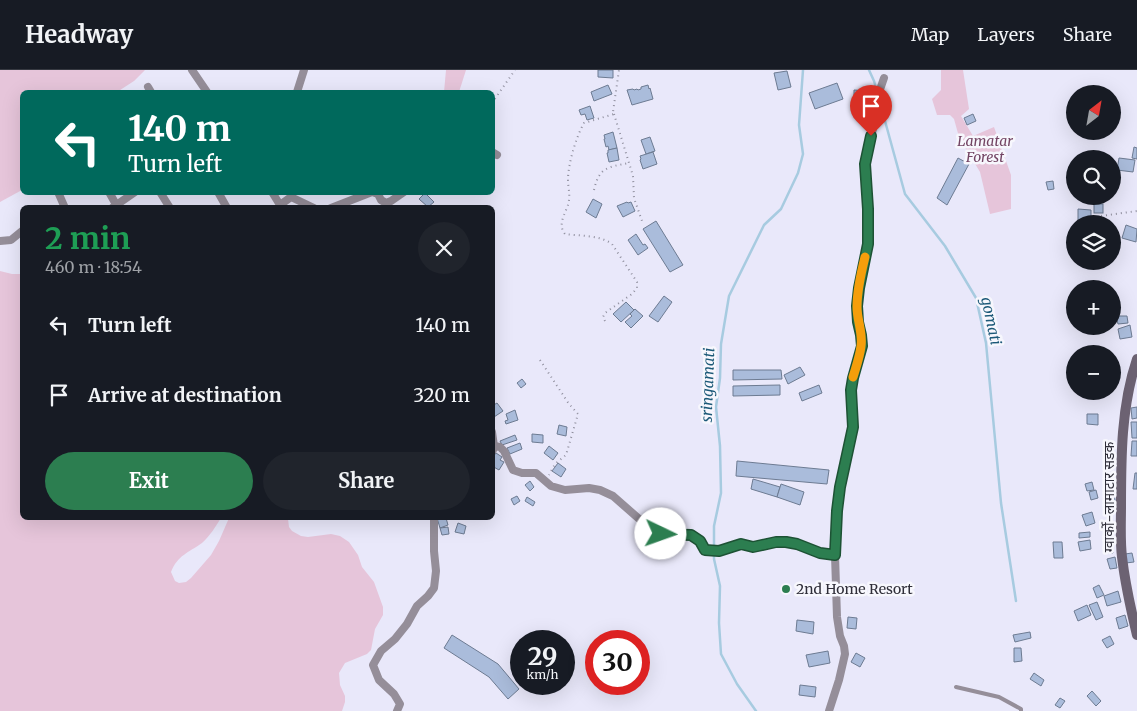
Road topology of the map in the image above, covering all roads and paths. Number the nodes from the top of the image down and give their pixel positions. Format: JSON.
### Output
{"nodes":[{"id":1,"x":192,"y":70,"type":"edge"},
{"id":2,"x":304,"y":70,"type":"edge"},
{"id":3,"x":515,"y":70,"type":"edge"},
{"id":4,"x":619,"y":70,"type":"edge"},
{"id":5,"x":884,"y":78,"type":"dead end"},
{"id":6,"x":206,"y":90,"type":"edge"},
{"id":7,"x":298,"y":90,"type":"edge"},
{"id":8,"x":495,"y":99,"type":"edge"},
{"id":9,"x":614,"y":114,"type":"junction"},
{"id":10,"x":629,"y":163,"type":"junction"},
{"id":11,"x":594,"y":190,"type":"dead end"},
{"id":12,"x":131,"y":195,"type":"edge"},
{"id":13,"x":292,"y":195,"type":"edge"},
{"id":14,"x":364,"y":195,"type":"edge"},
{"id":15,"x":379,"y":195,"type":"edge"},
{"id":16,"x":400,"y":195,"type":"edge"},
{"id":17,"x":117,"y":205,"type":"edge"},
{"id":18,"x":279,"y":205,"type":"edge"},
{"id":19,"x":306,"y":205,"type":"edge"},
{"id":20,"x":339,"y":205,"type":"edge"},
{"id":21,"x":1137,"y":210,"type":"edge"},
{"id":22,"x":1108,"y":215,"type":"edge"},
{"id":23,"x":642,"y":221,"type":"dead end"},
{"id":24,"x":20,"y":234,"type":"edge"},
{"id":25,"x":0,"y":241,"type":"edge"},
{"id":26,"x":605,"y":321,"type":"dead end"},
{"id":27,"x":540,"y":360,"type":"dead end"},
{"id":28,"x":1137,"y":362,"type":"edge"},
{"id":29,"x":495,"y":448,"type":"edge"},
{"id":30,"x":545,"y":482,"type":"junction"},
{"id":31,"x":434,"y":520,"type":"edge"},
{"id":32,"x":835,"y":555,"type":"junction"},
{"id":33,"x":1137,"y":636,"type":"edge"},
{"id":34,"x":956,"y":687,"type":"dead end"},
{"id":35,"x":397,"y":711,"type":"edge"},
{"id":36,"x":829,"y":711,"type":"edge"},
{"id":37,"x":1021,"y":711,"type":"edge"}],
"edges":[{"from":1,"to":6,"type":"street"},
{"from":2,"to":7,"type":"street"},
{"from":3,"to":8,"type":"path"},
{"from":4,"to":9,"type":"path"},
{"from":5,"to":32,"type":"street"},
{"from":9,"to":10,"type":"path"},
{"from":9,"to":26,"type":"path"},
{"from":10,"to":11,"type":"path"},
{"from":10,"to":23,"type":"path"},
{"from":12,"to":17,"type":"street"},
{"from":13,"to":18,"type":"street"},
{"from":13,"to":19,"type":"street"},
{"from":14,"to":20,"type":"street"},
{"from":15,"to":16,"type":"street"},
{"from":21,"to":22,"type":"path"},
{"from":24,"to":25,"type":"street"},
{"from":27,"to":30,"type":"path"},
{"from":28,"to":33,"type":"main road","name":"ग्वार्को-लामाटार सडक"},
{"from":29,"to":30,"type":"street"},
{"from":30,"to":32,"type":"street"},
{"from":31,"to":35,"type":"street"},
{"from":32,"to":36,"type":"street"},
{"from":34,"to":37,"type":"lane"}]}
